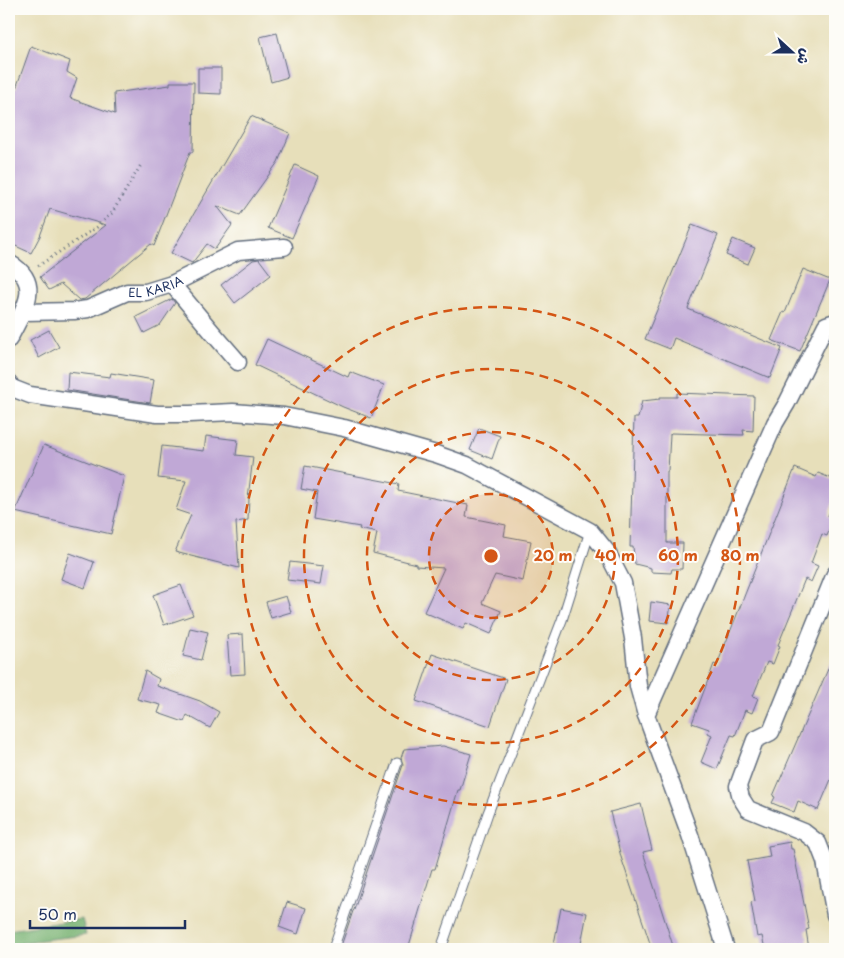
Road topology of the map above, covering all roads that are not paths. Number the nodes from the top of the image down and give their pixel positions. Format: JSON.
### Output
{"nodes":[{"id":1,"x":284,"y":247,"type":"dead end"},
{"id":2,"x":9,"y":264,"type":"edge"},
{"id":3,"x":172,"y":284,"type":"junction"},
{"id":4,"x":24,"y":312,"type":"junction"},
{"id":5,"x":835,"y":322,"type":"edge"},
{"id":6,"x":9,"y":339,"type":"edge"},
{"id":7,"x":238,"y":362,"type":"dead end"},
{"id":8,"x":9,"y":383,"type":"edge"},
{"id":9,"x":590,"y":531,"type":"junction"},
{"id":10,"x":835,"y":574,"type":"edge"},
{"id":11,"x":661,"y":680,"type":"junction"},
{"id":12,"x":638,"y":686,"type":"junction"},
{"id":13,"x":646,"y":715,"type":"junction"},
{"id":14,"x":397,"y":763,"type":"dead end"},
{"id":15,"x":835,"y":915,"type":"edge"},
{"id":16,"x":334,"y":949,"type":"edge"},
{"id":17,"x":441,"y":949,"type":"edge"},
{"id":18,"x":726,"y":949,"type":"edge"}],
"edges":[{"from":1,"to":3,"type":"street","name":"EL KARIA"},
{"from":2,"to":4,"type":"street"},
{"from":3,"to":4,"type":"street","name":"EL KARIA"},
{"from":3,"to":7,"type":"street"},
{"from":4,"to":6,"type":"street"},
{"from":5,"to":11,"type":"street"},
{"from":8,"to":9,"type":"street"},
{"from":9,"to":12,"type":"street"},
{"from":9,"to":17,"type":"lane"},
{"from":10,"to":15,"type":"street"},
{"from":11,"to":12,"type":"street"},
{"from":11,"to":13,"type":"street"},
{"from":12,"to":13,"type":"street"},
{"from":13,"to":18,"type":"street"},
{"from":14,"to":16,"type":"lane"}]}
